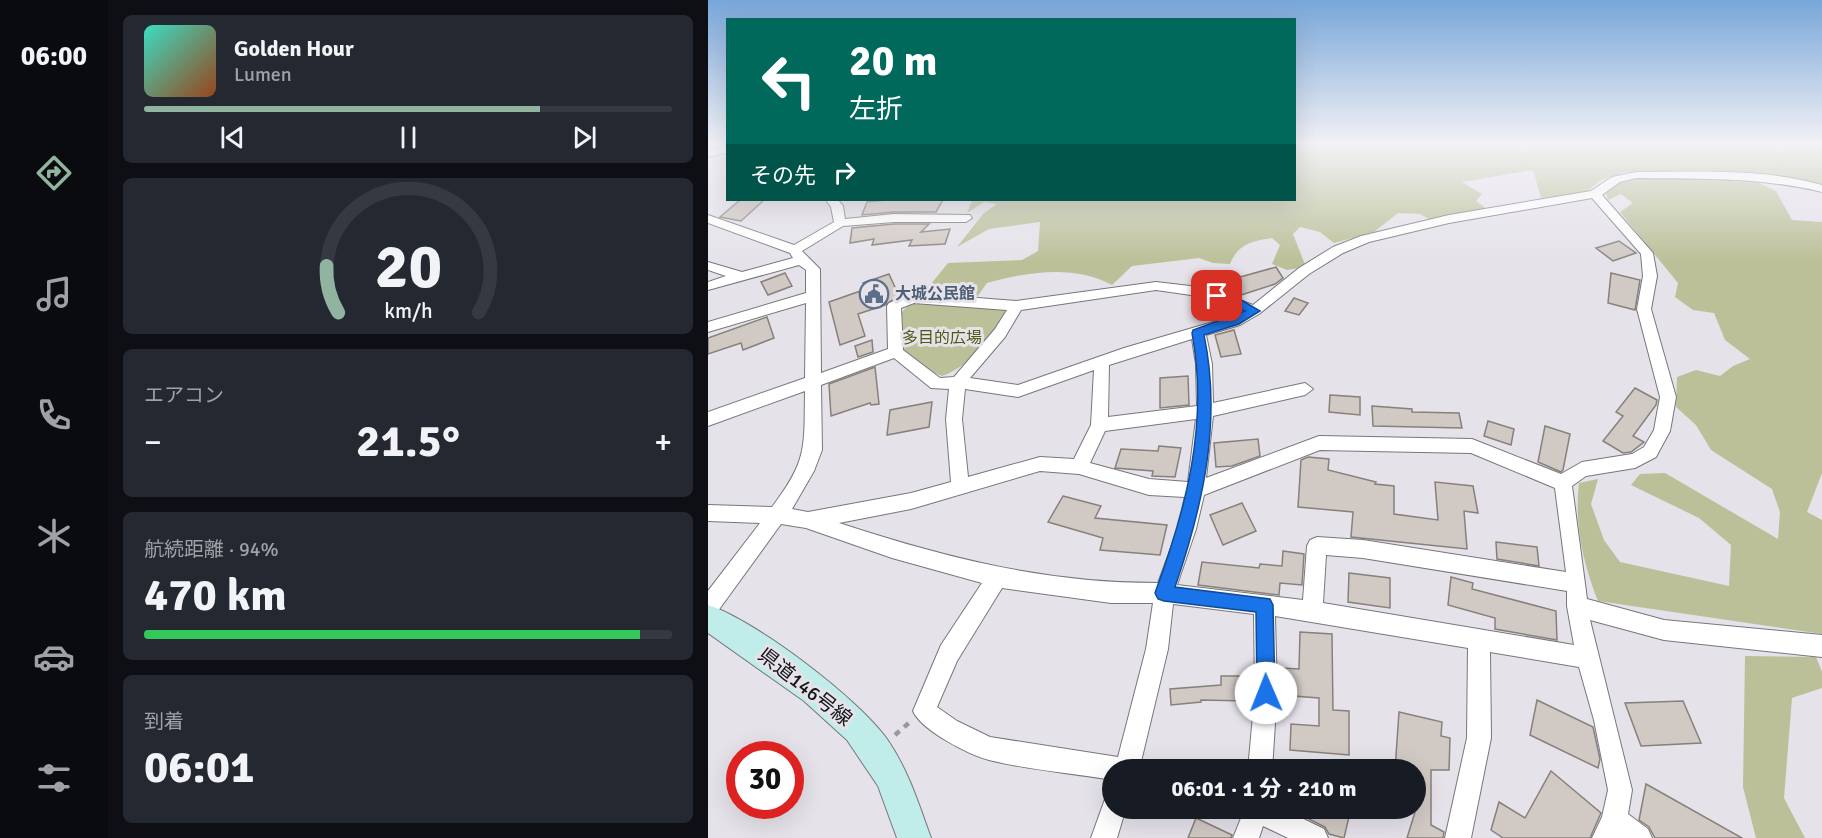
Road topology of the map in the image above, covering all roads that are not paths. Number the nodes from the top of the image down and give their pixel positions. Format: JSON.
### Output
{"nodes":[{"id":1,"x":1609,"y":184,"type":"edge"},
{"id":2,"x":1806,"y":184,"type":"edge"},
{"id":3,"x":1822,"y":189,"type":"edge"},
{"id":4,"x":1595,"y":194,"type":"junction"},
{"id":5,"x":833,"y":201,"type":"edge"},
{"id":6,"x":966,"y":218,"type":"dead end"},
{"id":7,"x":708,"y":219,"type":"edge"},
{"id":8,"x":840,"y":223,"type":"junction"},
{"id":9,"x":798,"y":255,"type":"junction"},
{"id":10,"x":708,"y":266,"type":"edge"},
{"id":11,"x":742,"y":277,"type":"junction"},
{"id":12,"x":708,"y":286,"type":"edge"},
{"id":13,"x":812,"y":296,"type":"junction"},
{"id":14,"x":1016,"y":306,"type":"junction"},
{"id":15,"x":1254,"y":311,"type":"junction"},
{"id":16,"x":708,"y":327,"type":"edge"},
{"id":17,"x":1198,"y":333,"type":"junction"},
{"id":18,"x":896,"y":352,"type":"junction"},
{"id":19,"x":1102,"y":361,"type":"junction"},
{"id":20,"x":812,"y":381,"type":"junction"},
{"id":21,"x":958,"y":382,"type":"junction"},
{"id":22,"x":1305,"y":389,"type":"dead end"},
{"id":23,"x":1205,"y":411,"type":"junction"},
{"id":24,"x":708,"y":419,"type":"edge"},
{"id":25,"x":1099,"y":425,"type":"junction"},
{"id":26,"x":1079,"y":466,"type":"junction"},
{"id":27,"x":1563,"y":483,"type":"junction"},
{"id":28,"x":960,"y":487,"type":"junction"},
{"id":29,"x":1196,"y":490,"type":"junction"},
{"id":30,"x":708,"y":513,"type":"edge"},
{"id":31,"x":775,"y":515,"type":"junction"},
{"id":32,"x":806,"y":520,"type":"junction"},
{"id":33,"x":997,"y":578,"type":"junction"},
{"id":34,"x":1577,"y":583,"type":"junction"},
{"id":35,"x":1164,"y":593,"type":"junction"},
{"id":36,"x":1264,"y":605,"type":"junction"},
{"id":37,"x":1577,"y":606,"type":"junction"},
{"id":38,"x":708,"y":608,"type":"edge"},
{"id":39,"x":1312,"y":611,"type":"junction"},
{"id":40,"x":708,"y":619,"type":"edge"},
{"id":41,"x":1479,"y":640,"type":"junction"},
{"id":42,"x":1822,"y":646,"type":"edge"},
{"id":43,"x":1587,"y":658,"type":"junction"},
{"id":44,"x":1130,"y":759,"type":"edge"},
{"id":45,"x":1261,"y":759,"type":"edge"},
{"id":46,"x":1102,"y":766,"type":"edge"},
{"id":47,"x":1110,"y":819,"type":"edge"},
{"id":48,"x":1251,"y":819,"type":"edge"},
{"id":49,"x":1275,"y":819,"type":"edge"},
{"id":50,"x":1610,"y":829,"type":"edge"},
{"id":51,"x":914,"y":838,"type":"edge"},
{"id":52,"x":1104,"y":838,"type":"edge"},
{"id":53,"x":1246,"y":838,"type":"edge"},
{"id":54,"x":1315,"y":838,"type":"edge"},
{"id":55,"x":1458,"y":838,"type":"edge"},
{"id":56,"x":1639,"y":838,"type":"edge"}],
"edges":[{"from":1,"to":4,"type":"street"},
{"from":2,"to":3,"type":"street"},
{"from":4,"to":15,"type":"street"},
{"from":4,"to":27,"type":"street"},
{"from":5,"to":8,"type":"street"},
{"from":6,"to":8,"type":"street"},
{"from":7,"to":9,"type":"street"},
{"from":8,"to":9,"type":"street"},
{"from":9,"to":11,"type":"street"},
{"from":9,"to":13,"type":"street"},
{"from":10,"to":11,"type":"street"},
{"from":11,"to":12,"type":"street"},
{"from":13,"to":16,"type":"street"},
{"from":13,"to":20,"type":"street"},
{"from":14,"to":15,"type":"street"},
{"from":14,"to":18,"type":"street"},
{"from":14,"to":21,"type":"street"},
{"from":15,"to":17,"type":"street"},
{"from":17,"to":19,"type":"street"},
{"from":17,"to":23,"type":"street"},
{"from":18,"to":20,"type":"street"},
{"from":18,"to":21,"type":"street"},
{"from":19,"to":21,"type":"street"},
{"from":19,"to":25,"type":"street"},
{"from":20,"to":24,"type":"street"},
{"from":20,"to":31,"type":"street"},
{"from":21,"to":28,"type":"street"},
{"from":22,"to":23,"type":"street"},
{"from":23,"to":25,"type":"street"},
{"from":23,"to":29,"type":"street"},
{"from":25,"to":26,"type":"street"},
{"from":26,"to":28,"type":"street"},
{"from":26,"to":29,"type":"street"},
{"from":27,"to":29,"type":"street"},
{"from":27,"to":34,"type":"street"},
{"from":28,"to":32,"type":"street"},
{"from":29,"to":35,"type":"street"},
{"from":30,"to":31,"type":"street"},
{"from":31,"to":32,"type":"street"},
{"from":31,"to":38,"type":"street"},
{"from":32,"to":33,"type":"street"},
{"from":33,"to":35,"type":"street"},
{"from":33,"to":46,"type":"street"},
{"from":34,"to":37,"type":"street"},
{"from":34,"to":39,"type":"street"},
{"from":35,"to":36,"type":"street"},
{"from":35,"to":44,"type":"street"},
{"from":36,"to":39,"type":"street"},
{"from":36,"to":45,"type":"street"},
{"from":37,"to":42,"type":"street"},
{"from":37,"to":43,"type":"street"},
{"from":39,"to":41,"type":"street"},
{"from":40,"to":51,"type":"main road","name":"県道146号線"},
{"from":41,"to":43,"type":"street"},
{"from":41,"to":55,"type":"street"},
{"from":43,"to":50,"type":"street"},
{"from":47,"to":52,"type":"street"},
{"from":48,"to":53,"type":"street"},
{"from":49,"to":54,"type":"street"},
{"from":50,"to":56,"type":"street"}]}
